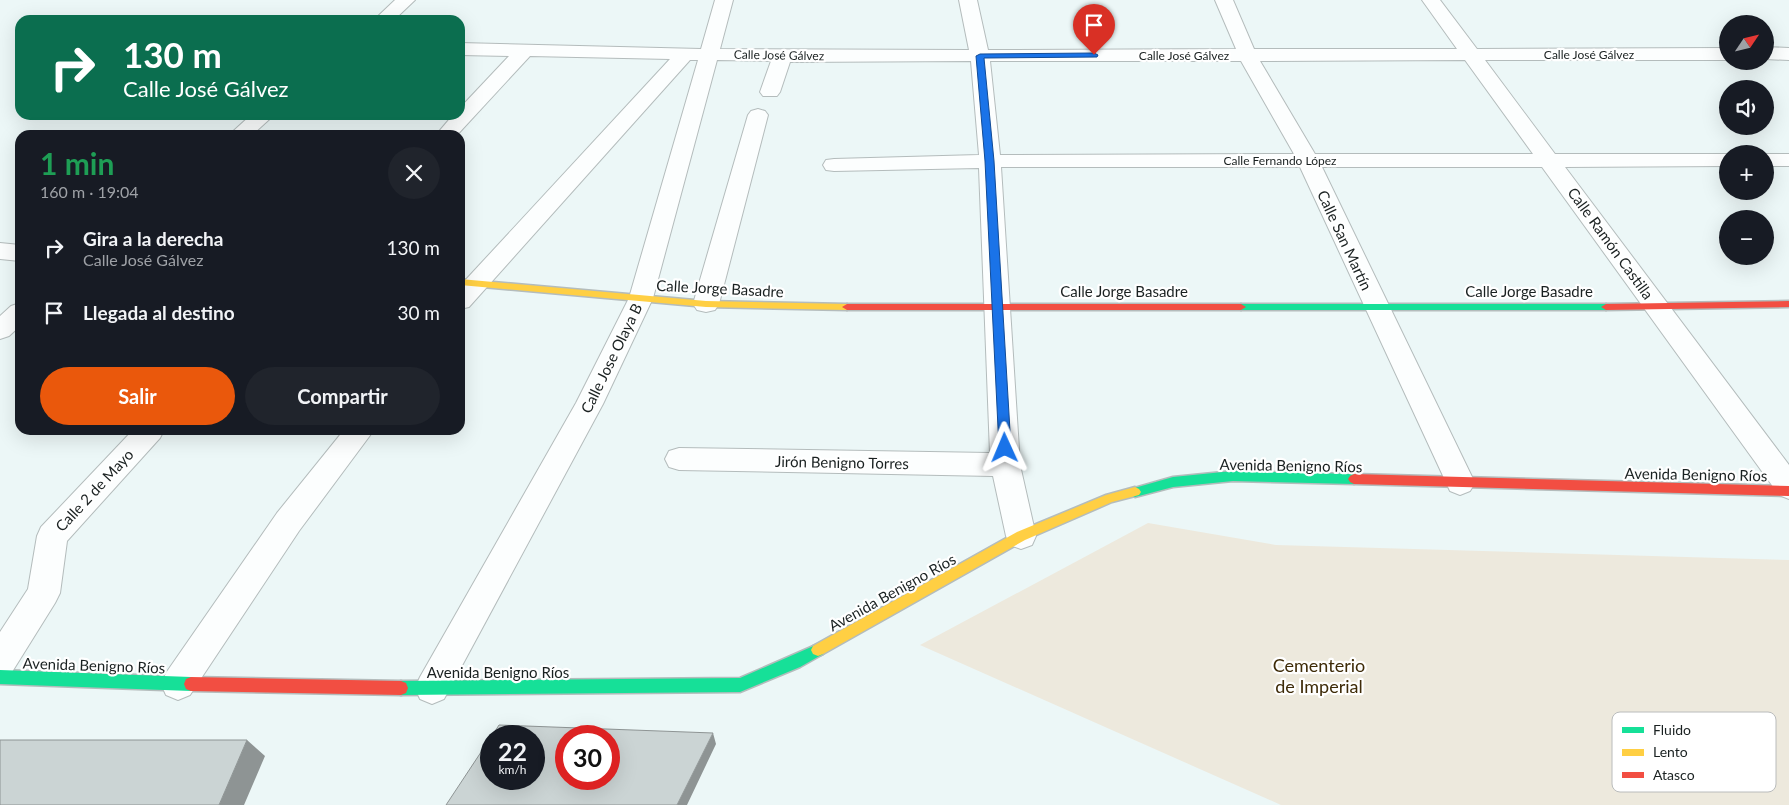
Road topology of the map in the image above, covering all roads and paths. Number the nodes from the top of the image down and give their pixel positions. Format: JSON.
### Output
{"nodes":[{"id":1,"x":406,"y":0,"type":"edge"},
{"id":2,"x":724,"y":0,"type":"edge"},
{"id":3,"x":968,"y":0,"type":"edge"},
{"id":4,"x":1224,"y":0,"type":"edge"},
{"id":5,"x":1431,"y":0,"type":"edge"},
{"id":6,"x":389,"y":15,"type":"edge"},
{"id":7,"x":465,"y":49,"type":"edge"},
{"id":8,"x":523,"y":52,"type":"junction"},
{"id":9,"x":1774,"y":53,"type":"edge"},
{"id":10,"x":697,"y":54,"type":"junction"},
{"id":11,"x":1247,"y":54,"type":"junction"},
{"id":12,"x":1719,"y":54,"type":"edge"},
{"id":13,"x":1789,"y":54,"type":"edge"},
{"id":14,"x":1470,"y":55,"type":"junction"},
{"id":15,"x":782,"y":56,"type":"junction"},
{"id":16,"x":980,"y":56,"type":"junction"},
{"id":17,"x":770,"y":92,"type":"dead end"},
{"id":18,"x":465,"y":115,"type":"edge"},
{"id":19,"x":758,"y":115,"type":"dead end"},
{"id":20,"x":258,"y":120,"type":"edge"},
{"id":21,"x":460,"y":120,"type":"edge"},
{"id":22,"x":245,"y":130,"type":"edge"},
{"id":23,"x":451,"y":130,"type":"edge"},
{"id":24,"x":1308,"y":160,"type":"junction"},
{"id":25,"x":1719,"y":160,"type":"edge"},
{"id":26,"x":1774,"y":160,"type":"edge"},
{"id":27,"x":1789,"y":160,"type":"edge"},
{"id":28,"x":990,"y":161,"type":"junction"},
{"id":29,"x":1550,"y":161,"type":"junction"},
{"id":30,"x":834,"y":165,"type":"dead end"},
{"id":31,"x":0,"y":251,"type":"edge"},
{"id":32,"x":15,"y":252,"type":"edge"},
{"id":33,"x":467,"y":283,"type":"edge"},
{"id":34,"x":640,"y":298,"type":"junction"},
{"id":35,"x":706,"y":304,"type":"junction"},
{"id":36,"x":1789,"y":304,"type":"edge"},
{"id":37,"x":1375,"y":305,"type":"junction"},
{"id":38,"x":997,"y":307,"type":"junction"},
{"id":39,"x":1657,"y":307,"type":"junction"},
{"id":40,"x":15,"y":316,"type":"edge"},
{"id":41,"x":0,"y":330,"type":"edge"},
{"id":42,"x":145,"y":435,"type":"edge"},
{"id":43,"x":356,"y":435,"type":"edge"},
{"id":44,"x":680,"y":459,"type":"dead end"},
{"id":45,"x":1005,"y":465,"type":"junction"},
{"id":46,"x":1460,"y":483,"type":"junction"},
{"id":47,"x":1789,"y":489,"type":"edge"},
{"id":48,"x":1021,"y":536,"type":"junction"},
{"id":49,"x":0,"y":661,"type":"edge"},
{"id":50,"x":0,"y":677,"type":"edge"},
{"id":51,"x":178,"y":684,"type":"junction"},
{"id":52,"x":432,"y":688,"type":"junction"}],
"edges":[{"from":1,"to":6,"type":"street"},
{"from":2,"to":10,"type":"street","name":"Calle Jose Olaya B"},
{"from":3,"to":16,"type":"street"},
{"from":4,"to":11,"type":"street","name":"Calle San Martín"},
{"from":5,"to":14,"type":"street","name":"Calle Ramón Castilla"},
{"from":7,"to":8,"type":"street","name":"Calle José Gálvez"},
{"from":8,"to":10,"type":"street","name":"Calle José Gálvez"},
{"from":8,"to":18,"type":"street"},
{"from":9,"to":13,"type":"street"},
{"from":10,"to":15,"type":"street","name":"Calle José Gálvez"},
{"from":10,"to":33,"type":"street"},
{"from":10,"to":34,"type":"street","name":"Calle Jose Olaya B"},
{"from":11,"to":14,"type":"street","name":"Calle José Gálvez"},
{"from":11,"to":16,"type":"street","name":"Calle José Gálvez"},
{"from":11,"to":24,"type":"street","name":"Calle San Martín"},
{"from":12,"to":14,"type":"street","name":"Calle José Gálvez"},
{"from":14,"to":29,"type":"street","name":"Calle Ramón Castilla"},
{"from":15,"to":16,"type":"street","name":"Calle José Gálvez"},
{"from":15,"to":17,"type":"street"},
{"from":16,"to":28,"type":"street"},
{"from":19,"to":35,"type":"street"},
{"from":20,"to":22,"type":"street"},
{"from":21,"to":23,"type":"street"},
{"from":24,"to":28,"type":"street","name":"Calle Fernando López"},
{"from":24,"to":29,"type":"street","name":"Calle Fernando López"},
{"from":24,"to":37,"type":"street","name":"Calle San Martín"},
{"from":25,"to":29,"type":"street","name":"Calle Fernando López"},
{"from":26,"to":27,"type":"street"},
{"from":28,"to":30,"type":"street","name":"Calle Fernando López"},
{"from":28,"to":38,"type":"street"},
{"from":29,"to":39,"type":"street","name":"Calle Ramón Castilla"},
{"from":31,"to":32,"type":"street"},
{"from":33,"to":34,"type":"street","name":"Calle Jorge Basadre"},
{"from":34,"to":35,"type":"street","name":"Calle Jorge Basadre"},
{"from":34,"to":52,"type":"street","name":"Calle Jose Olaya B"},
{"from":35,"to":38,"type":"street","name":"Calle Jorge Basadre"},
{"from":36,"to":39,"type":"street","name":"Calle Jorge Basadre"},
{"from":37,"to":38,"type":"street","name":"Calle Jorge Basadre"},
{"from":37,"to":39,"type":"street","name":"Calle Jorge Basadre"},
{"from":37,"to":46,"type":"street","name":"Calle San Martín"},
{"from":38,"to":45,"type":"street"},
{"from":39,"to":47,"type":"street","name":"Calle Ramón Castilla"},
{"from":40,"to":41,"type":"street"},
{"from":42,"to":49,"type":"street","name":"Calle 2 de Mayo"},
{"from":43,"to":51,"type":"street"},
{"from":44,"to":45,"type":"street","name":"Jirón Benigno Torres"},
{"from":45,"to":48,"type":"street"},
{"from":46,"to":47,"type":"street","name":"Avenida Benigno Ríos"},
{"from":46,"to":48,"type":"street","name":"Avenida Benigno Ríos"},
{"from":48,"to":52,"type":"street","name":"Avenida Benigno Ríos"},
{"from":50,"to":51,"type":"street","name":"Avenida Benigno Ríos"},
{"from":51,"to":52,"type":"street","name":"Avenida Benigno Ríos"}]}
